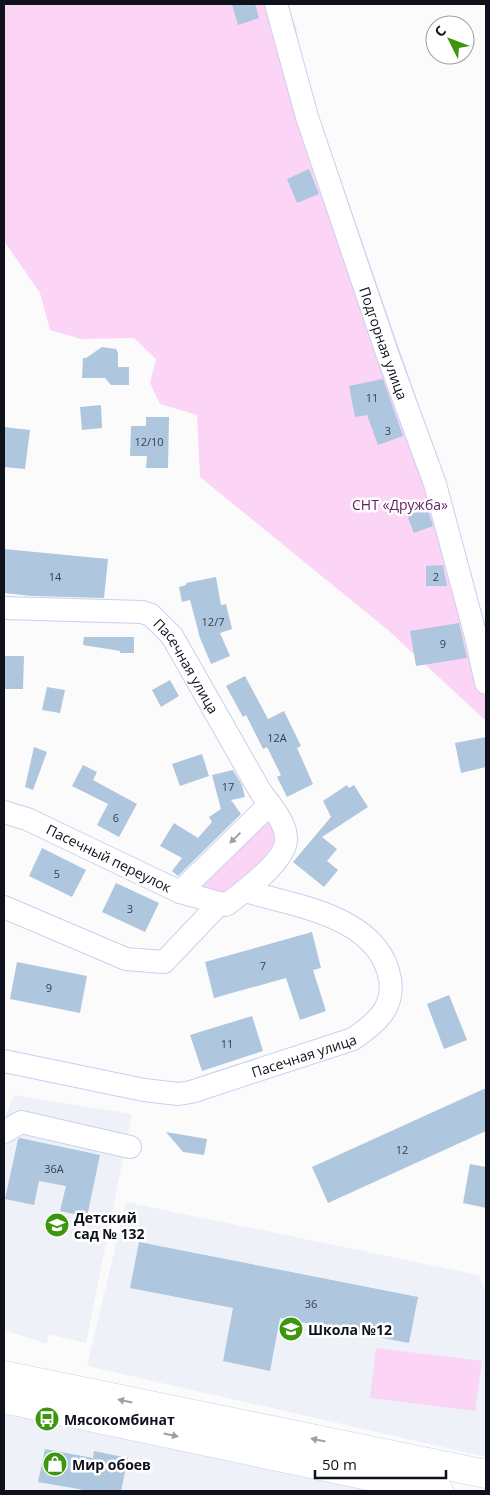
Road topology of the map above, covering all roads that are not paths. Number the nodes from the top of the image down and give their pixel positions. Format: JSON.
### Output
{"nodes":[{"id":1,"x":276,"y":4,"type":"edge"},
{"id":2,"x":4,"y":608,"type":"edge"},
{"id":3,"x":486,"y":683,"type":"edge"},
{"id":4,"x":270,"y":804,"type":"junction"},
{"id":5,"x":4,"y":812,"type":"edge"},
{"id":6,"x":245,"y":891,"type":"junction"},
{"id":7,"x":180,"y":892,"type":"junction"},
{"id":8,"x":220,"y":903,"type":"junction"},
{"id":9,"x":4,"y":907,"type":"edge"},
{"id":10,"x":4,"y":1061,"type":"edge"},
{"id":11,"x":4,"y":1132,"type":"edge"},
{"id":12,"x":130,"y":1147,"type":"dead end"},
{"id":13,"x":4,"y":1375,"type":"edge"},
{"id":14,"x":4,"y":1399,"type":"edge"},
{"id":15,"x":486,"y":1474,"type":"edge"},
{"id":16,"x":440,"y":1491,"type":"edge"}],
"edges":[{"from":1,"to":3,"type":"street","name":"Подгорная улица"},
{"from":2,"to":4,"type":"street","name":"Пасечная улица"},
{"from":4,"to":6,"type":"street","name":"Пасечная улица"},
{"from":4,"to":7,"type":"street","name":"Пасечный переулок","one_way":true},
{"from":5,"to":7,"type":"street","name":"Пасечный переулок"},
{"from":6,"to":8,"type":"street"},
{"from":6,"to":10,"type":"street","name":"Пасечная улица"},
{"from":7,"to":8,"type":"street"},
{"from":8,"to":9,"type":"street"},
{"from":11,"to":12,"type":"street"},
{"from":15,"to":13,"type":"main road","one_way":true},
{"from":14,"to":16,"type":"main road","one_way":true}]}
